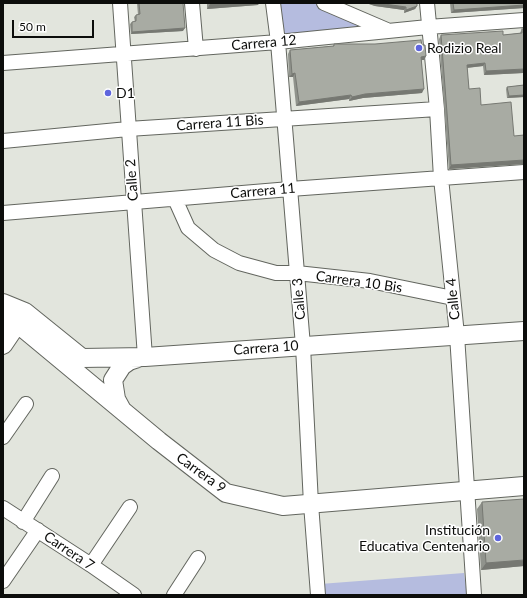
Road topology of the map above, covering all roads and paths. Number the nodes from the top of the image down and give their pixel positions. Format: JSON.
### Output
{"nodes":[{"id":1,"x":120,"y":3,"type":"edge"},
{"id":2,"x":192,"y":3,"type":"edge"},
{"id":3,"x":273,"y":3,"type":"edge"},
{"id":4,"x":324,"y":3,"type":"edge"},
{"id":5,"x":427,"y":3,"type":"edge"},
{"id":6,"x":524,"y":20,"type":"edge"},
{"id":7,"x":428,"y":27,"type":"junction"},
{"id":8,"x":389,"y":31,"type":"junction"},
{"id":9,"x":278,"y":42,"type":"junction"},
{"id":10,"x":196,"y":49,"type":"junction"},
{"id":11,"x":124,"y":53,"type":"junction"},
{"id":12,"x":3,"y":64,"type":"edge"},
{"id":13,"x":437,"y":109,"type":"junction"},
{"id":14,"x":284,"y":118,"type":"junction"},
{"id":15,"x":128,"y":129,"type":"junction"},
{"id":16,"x":3,"y":141,"type":"edge"},
{"id":17,"x":524,"y":172,"type":"edge"},
{"id":18,"x":441,"y":178,"type":"junction"},
{"id":19,"x":290,"y":189,"type":"junction"},
{"id":20,"x":175,"y":199,"type":"junction"},
{"id":21,"x":133,"y":202,"type":"junction"},
{"id":22,"x":3,"y":213,"type":"edge"},
{"id":23,"x":297,"y":273,"type":"junction"},
{"id":24,"x":453,"y":298,"type":"junction"},
{"id":25,"x":3,"y":303,"type":"edge"},
{"id":26,"x":15,"y":318,"type":"edge"},
{"id":27,"x":520,"y":334,"type":"edge"},
{"id":28,"x":457,"y":336,"type":"junction"},
{"id":29,"x":3,"y":345,"type":"edge"},
{"id":30,"x":303,"y":346,"type":"junction"},
{"id":31,"x":145,"y":357,"type":"junction"},
{"id":32,"x":26,"y":404,"type":"dead end"},
{"id":33,"x":127,"y":415,"type":"junction"},
{"id":34,"x":3,"y":437,"type":"edge"},
{"id":35,"x":52,"y":476,"type":"dead end"},
{"id":36,"x":524,"y":486,"type":"edge"},
{"id":37,"x":466,"y":492,"type":"junction"},
{"id":38,"x":311,"y":504,"type":"junction"},
{"id":39,"x":3,"y":508,"type":"edge"},
{"id":40,"x":130,"y":508,"type":"dead end"},
{"id":41,"x":23,"y":522,"type":"junction"},
{"id":42,"x":38,"y":530,"type":"junction"},
{"id":43,"x":198,"y":558,"type":"dead end"},
{"id":44,"x":91,"y":565,"type":"junction"},
{"id":45,"x":3,"y":581,"type":"edge"},
{"id":46,"x":134,"y":595,"type":"edge"},
{"id":47,"x":174,"y":595,"type":"edge"},
{"id":48,"x":318,"y":595,"type":"edge"},
{"id":49,"x":474,"y":595,"type":"edge"}],
"edges":[{"from":1,"to":11,"type":"street","name":"Calle 2"},
{"from":2,"to":10,"type":"street"},
{"from":3,"to":9,"type":"street","name":"Calle 3"},
{"from":4,"to":8,"type":"street"},
{"from":5,"to":7,"type":"street","name":"Calle 4"},
{"from":6,"to":7,"type":"street","name":"Carrera 12"},
{"from":7,"to":8,"type":"street","name":"Carrera 12"},
{"from":7,"to":13,"type":"street","name":"Calle 4"},
{"from":8,"to":9,"type":"street","name":"Carrera 12"},
{"from":9,"to":10,"type":"street","name":"Carrera 12"},
{"from":9,"to":14,"type":"street","name":"Calle 3"},
{"from":10,"to":11,"type":"street","name":"Carrera 12"},
{"from":11,"to":12,"type":"street","name":"Carrera 12"},
{"from":11,"to":15,"type":"street","name":"Calle 2"},
{"from":13,"to":14,"type":"street","name":"Carrera 11 Bis"},
{"from":13,"to":18,"type":"street","name":"Calle 4"},
{"from":14,"to":15,"type":"street","name":"Carrera 11 Bis"},
{"from":14,"to":19,"type":"street","name":"Calle 3"},
{"from":15,"to":16,"type":"street","name":"Carrera 11 Bis"},
{"from":15,"to":21,"type":"street","name":"Calle 2"},
{"from":17,"to":18,"type":"street","name":"Carrera 11"},
{"from":18,"to":19,"type":"street","name":"Carrera 11"},
{"from":18,"to":24,"type":"street","name":"Calle 4"},
{"from":19,"to":20,"type":"street","name":"Carrera 11"},
{"from":19,"to":23,"type":"street","name":"Calle 3"},
{"from":20,"to":21,"type":"street","name":"Carrera 11"},
{"from":20,"to":23,"type":"street","name":"Carrera 10 Bis"},
{"from":21,"to":22,"type":"street","name":"Carrera 11"},
{"from":21,"to":31,"type":"street","name":"Calle 2"},
{"from":23,"to":24,"type":"street","name":"Carrera 10 Bis"},
{"from":23,"to":30,"type":"street","name":"Calle 3"},
{"from":24,"to":28,"type":"street","name":"Calle 4"},
{"from":25,"to":26,"type":"main road"},
{"from":26,"to":29,"type":"main road"},
{"from":26,"to":31,"type":"main road","name":"Carrera 10"},
{"from":26,"to":33,"type":"main road","name":"Carrera 9"},
{"from":27,"to":28,"type":"main road","name":"Carrera 10"},
{"from":28,"to":30,"type":"main road","name":"Carrera 10"},
{"from":28,"to":37,"type":"street","name":"Calle 4"},
{"from":30,"to":31,"type":"main road","name":"Carrera 10"},
{"from":30,"to":38,"type":"street","name":"Calle 3"},
{"from":31,"to":33,"type":"main road"},
{"from":32,"to":34,"type":"street"},
{"from":33,"to":38,"type":"main road","name":"Carrera 9"},
{"from":35,"to":41,"type":"street"},
{"from":36,"to":37,"type":"main road","name":"Carrera 9"},
{"from":37,"to":38,"type":"main road","name":"Carrera 9"},
{"from":37,"to":49,"type":"street","name":"Calle 4"},
{"from":38,"to":48,"type":"street","name":"Calle 3"},
{"from":39,"to":41,"type":"street","name":"Carrera 7"},
{"from":40,"to":44,"type":"street"},
{"from":41,"to":42,"type":"street","name":"Carrera 7"},
{"from":42,"to":44,"type":"street","name":"Carrera 7"},
{"from":42,"to":45,"type":"street"},
{"from":43,"to":47,"type":"street"},
{"from":44,"to":46,"type":"street","name":"Carrera 7"}]}
